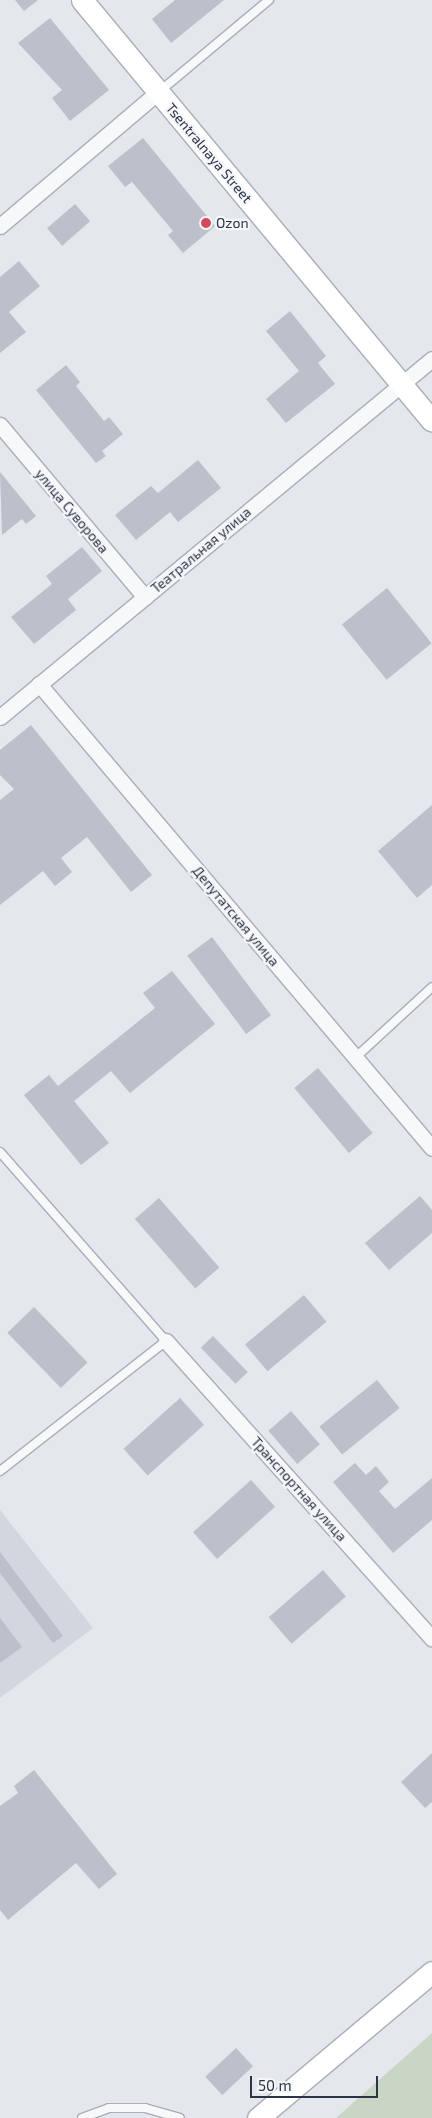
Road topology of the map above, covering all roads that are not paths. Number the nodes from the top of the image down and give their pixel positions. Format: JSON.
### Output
{"nodes":[{"id":1,"x":82,"y":0,"type":"edge"},
{"id":2,"x":268,"y":0,"type":"edge"},
{"id":3,"x":158,"y":92,"type":"junction"},
{"id":4,"x":0,"y":226,"type":"edge"},
{"id":5,"x":432,"y":359,"type":"edge"},
{"id":6,"x":402,"y":384,"type":"junction"},
{"id":7,"x":432,"y":421,"type":"edge"},
{"id":8,"x":0,"y":425,"type":"edge"},
{"id":9,"x":144,"y":597,"type":"junction"},
{"id":10,"x":40,"y":684,"type":"junction"},
{"id":11,"x":0,"y":717,"type":"edge"},
{"id":12,"x":432,"y":987,"type":"edge"},
{"id":13,"x":356,"y":1058,"type":"junction"},
{"id":14,"x":432,"y":1148,"type":"edge"},
{"id":15,"x":0,"y":1152,"type":"edge"},
{"id":16,"x":166,"y":1340,"type":"junction"},
{"id":17,"x":0,"y":1472,"type":"edge"},
{"id":18,"x":432,"y":1638,"type":"edge"},
{"id":19,"x":432,"y":1972,"type":"edge"},
{"id":20,"x":82,"y":2118,"type":"edge"},
{"id":21,"x":180,"y":2118,"type":"edge"},
{"id":22,"x":258,"y":2118,"type":"edge"}],
"edges":[{"from":1,"to":3,"type":"main road","name":"Tsentralnaya Street"},
{"from":2,"to":3,"type":"lane"},
{"from":3,"to":4,"type":"street"},
{"from":3,"to":6,"type":"main road","name":"Tsentralnaya Street"},
{"from":5,"to":6,"type":"street","name":"Театральная улица"},
{"from":6,"to":7,"type":"main road","name":"Tsentralnaya Street"},
{"from":6,"to":9,"type":"street","name":"Театральная улица"},
{"from":8,"to":9,"type":"street","name":"улица Суворова"},
{"from":9,"to":10,"type":"street","name":"Театральная улица"},
{"from":10,"to":11,"type":"street","name":"Театральная улица"},
{"from":10,"to":13,"type":"street","name":"Депутатская улица"},
{"from":12,"to":13,"type":"lane"},
{"from":13,"to":14,"type":"street","name":"Депутатская улица"},
{"from":15,"to":16,"type":"lane"},
{"from":16,"to":17,"type":"lane"},
{"from":16,"to":18,"type":"street","name":"Транспортная улица"},
{"from":19,"to":22,"type":"main road"},
{"from":20,"to":21,"type":"lane"}]}
